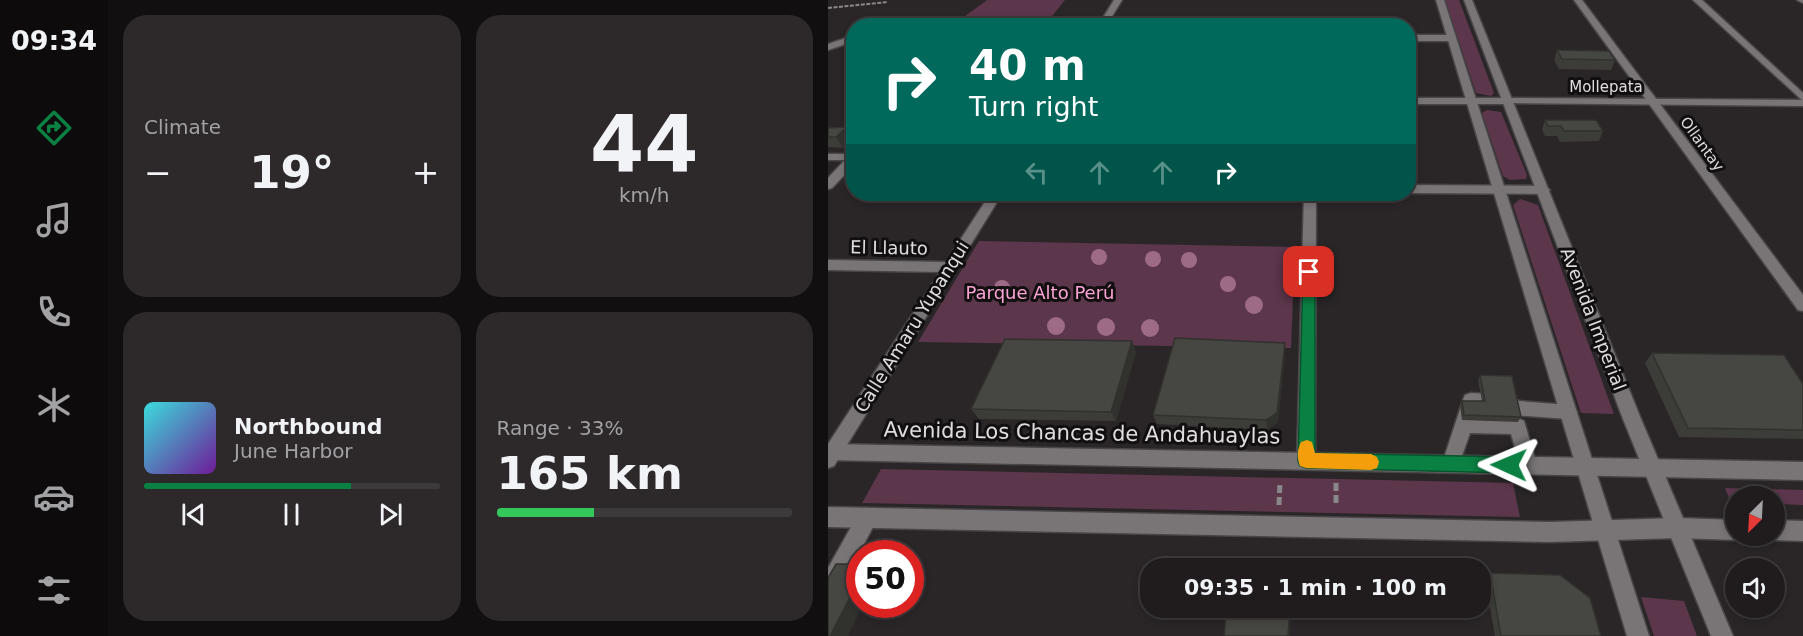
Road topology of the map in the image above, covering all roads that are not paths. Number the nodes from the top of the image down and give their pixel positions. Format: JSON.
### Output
{"nodes":[{"id":1,"x":1118,"y":0,"type":"edge"},
{"id":2,"x":1440,"y":0,"type":"edge"},
{"id":3,"x":1468,"y":0,"type":"edge"},
{"id":4,"x":1578,"y":0,"type":"edge"},
{"id":5,"x":1697,"y":0,"type":"edge"},
{"id":6,"x":1107,"y":18,"type":"edge"},
{"id":7,"x":1416,"y":38,"type":"edge"},
{"id":8,"x":1452,"y":39,"type":"junction"},
{"id":9,"x":846,"y":41,"type":"dead end"},
{"id":10,"x":828,"y":47,"type":"edge"},
{"id":11,"x":1803,"y":98,"type":"edge"},
{"id":12,"x":1416,"y":101,"type":"edge"},
{"id":13,"x":1472,"y":101,"type":"junction"},
{"id":14,"x":1508,"y":101,"type":"junction"},
{"id":15,"x":1653,"y":102,"type":"junction"},
{"id":16,"x":1803,"y":103,"type":"edge"},
{"id":17,"x":828,"y":157,"type":"edge"},
{"id":18,"x":846,"y":158,"type":"edge"},
{"id":19,"x":846,"y":166,"type":"edge"},
{"id":20,"x":828,"y":185,"type":"edge"},
{"id":21,"x":1416,"y":189,"type":"edge"},
{"id":22,"x":1499,"y":190,"type":"junction"},
{"id":23,"x":1544,"y":190,"type":"junction"},
{"id":24,"x":992,"y":201,"type":"edge"},
{"id":25,"x":1310,"y":201,"type":"edge"},
{"id":26,"x":828,"y":265,"type":"edge"},
{"id":27,"x":950,"y":267,"type":"junction"},
{"id":28,"x":1803,"y":306,"type":"edge"},
{"id":29,"x":1568,"y":411,"type":"junction"},
{"id":30,"x":1516,"y":417,"type":"junction"},
{"id":31,"x":1464,"y":425,"type":"junction"},
{"id":32,"x":830,"y":455,"type":"edge"},
{"id":33,"x":1306,"y":461,"type":"junction"},
{"id":34,"x":1451,"y":464,"type":"junction"},
{"id":35,"x":1528,"y":465,"type":"junction"},
{"id":36,"x":1585,"y":467,"type":"junction"},
{"id":37,"x":1654,"y":468,"type":"junction"},
{"id":38,"x":1803,"y":471,"type":"edge"},
{"id":39,"x":828,"y":517,"type":"edge"},
{"id":40,"x":867,"y":518,"type":"junction"},
{"id":41,"x":1678,"y":528,"type":"junction"},
{"id":42,"x":1605,"y":530,"type":"junction"},
{"id":43,"x":1725,"y":530,"type":"edge"},
{"id":44,"x":1785,"y":530,"type":"edge"},
{"id":45,"x":1803,"y":531,"type":"edge"},
{"id":46,"x":828,"y":588,"type":"edge"},
{"id":47,"x":1638,"y":636,"type":"edge"},
{"id":48,"x":1722,"y":636,"type":"edge"}],
"edges":[{"from":1,"to":6,"type":"street"},
{"from":2,"to":8,"type":"street"},
{"from":3,"to":14,"type":"street","name":"Avenida Imperial"},
{"from":4,"to":15,"type":"street","name":"Ollantay"},
{"from":5,"to":11,"type":"street"},
{"from":7,"to":8,"type":"street"},
{"from":8,"to":13,"type":"street"},
{"from":9,"to":10,"type":"street"},
{"from":12,"to":13,"type":"street","name":"Mollepata"},
{"from":13,"to":14,"type":"street","name":"Mollepata"},
{"from":13,"to":22,"type":"street"},
{"from":14,"to":15,"type":"street","name":"Mollepata"},
{"from":14,"to":23,"type":"street","name":"Avenida Imperial"},
{"from":15,"to":16,"type":"street","name":"Mollepata"},
{"from":15,"to":28,"type":"street","name":"Ollantay"},
{"from":17,"to":18,"type":"street"},
{"from":19,"to":20,"type":"street"},
{"from":21,"to":22,"type":"street"},
{"from":22,"to":23,"type":"street"},
{"from":22,"to":29,"type":"street"},
{"from":23,"to":37,"type":"street","name":"Avenida Imperial"},
{"from":24,"to":27,"type":"street","name":"Calle Amaru Yupanqui"},
{"from":25,"to":33,"type":"street"},
{"from":26,"to":27,"type":"street","name":"El Llauto"},
{"from":27,"to":32,"type":"street","name":"Calle Amaru Yupanqui"},
{"from":29,"to":30,"type":"street"},
{"from":29,"to":36,"type":"street"},
{"from":30,"to":31,"type":"street"},
{"from":30,"to":31,"type":"street"},
{"from":30,"to":35,"type":"street"},
{"from":31,"to":34,"type":"street"},
{"from":32,"to":33,"type":"street","name":"Avenida Los Chancas de Andahuaylas"},
{"from":33,"to":34,"type":"street","name":"Avenida Los Chancas de Andahuaylas"},
{"from":34,"to":35,"type":"street","name":"Avenida Los Chancas de Andahuaylas"},
{"from":35,"to":36,"type":"street","name":"Avenida Los Chancas de Andahuaylas"},
{"from":36,"to":37,"type":"street","name":"Avenida Los Chancas de Andahuaylas"},
{"from":36,"to":42,"type":"street"},
{"from":37,"to":38,"type":"street","name":"Avenida Los Chancas de Andahuaylas"},
{"from":37,"to":41,"type":"street","name":"Avenida Imperial"},
{"from":39,"to":40,"type":"street"},
{"from":40,"to":42,"type":"street"},
{"from":40,"to":46,"type":"street"},
{"from":41,"to":42,"type":"street"},
{"from":41,"to":43,"type":"street"},
{"from":41,"to":48,"type":"street","name":"Avenida Imperial"},
{"from":42,"to":47,"type":"street"},
{"from":44,"to":45,"type":"street"}]}
